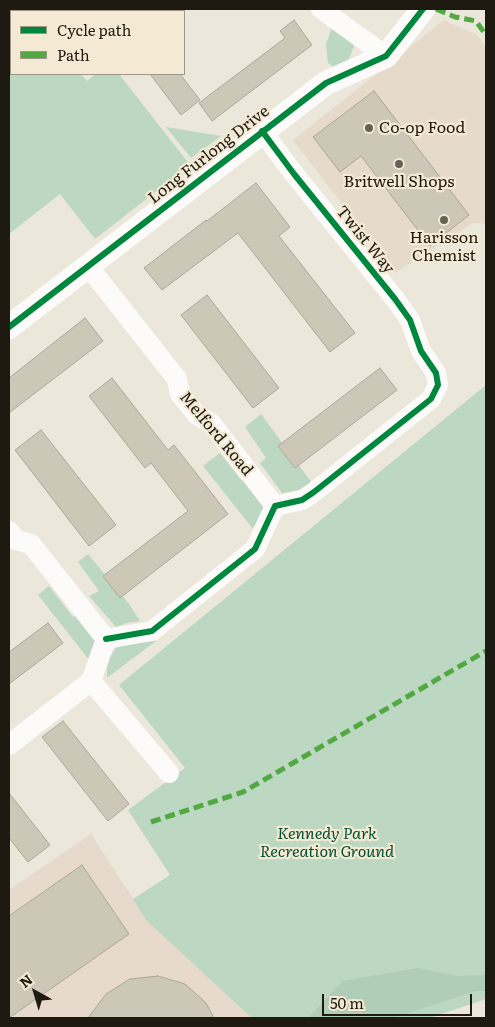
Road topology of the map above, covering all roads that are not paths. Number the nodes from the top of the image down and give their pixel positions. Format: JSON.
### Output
{"nodes":[{"id":1,"x":321,"y":9,"type":"edge"},
{"id":2,"x":423,"y":9,"type":"edge"},
{"id":3,"x":386,"y":56,"type":"junction"},
{"id":4,"x":262,"y":131,"type":"junction"},
{"id":5,"x":88,"y":266,"type":"junction"},
{"id":6,"x":9,"y":327,"type":"edge"},
{"id":7,"x":275,"y":506,"type":"junction"},
{"id":8,"x":9,"y":531,"type":"edge"},
{"id":9,"x":106,"y":639,"type":"junction"},
{"id":10,"x":91,"y":681,"type":"junction"},
{"id":11,"x":9,"y":745,"type":"edge"},
{"id":12,"x":169,"y":773,"type":"dead end"}],
"edges":[{"from":1,"to":3,"type":"street"},
{"from":2,"to":3,"type":"street","name":"Long Furlong Drive"},
{"from":3,"to":4,"type":"street","name":"Long Furlong Drive"},
{"from":4,"to":5,"type":"street","name":"Long Furlong Drive"},
{"from":4,"to":7,"type":"street","name":"Twist Way"},
{"from":5,"to":6,"type":"street","name":"Long Furlong Drive"},
{"from":5,"to":7,"type":"street","name":"Melford Road"},
{"from":7,"to":9,"type":"street"},
{"from":8,"to":9,"type":"street"},
{"from":9,"to":10,"type":"street"},
{"from":10,"to":11,"type":"street"},
{"from":10,"to":12,"type":"street"}]}
